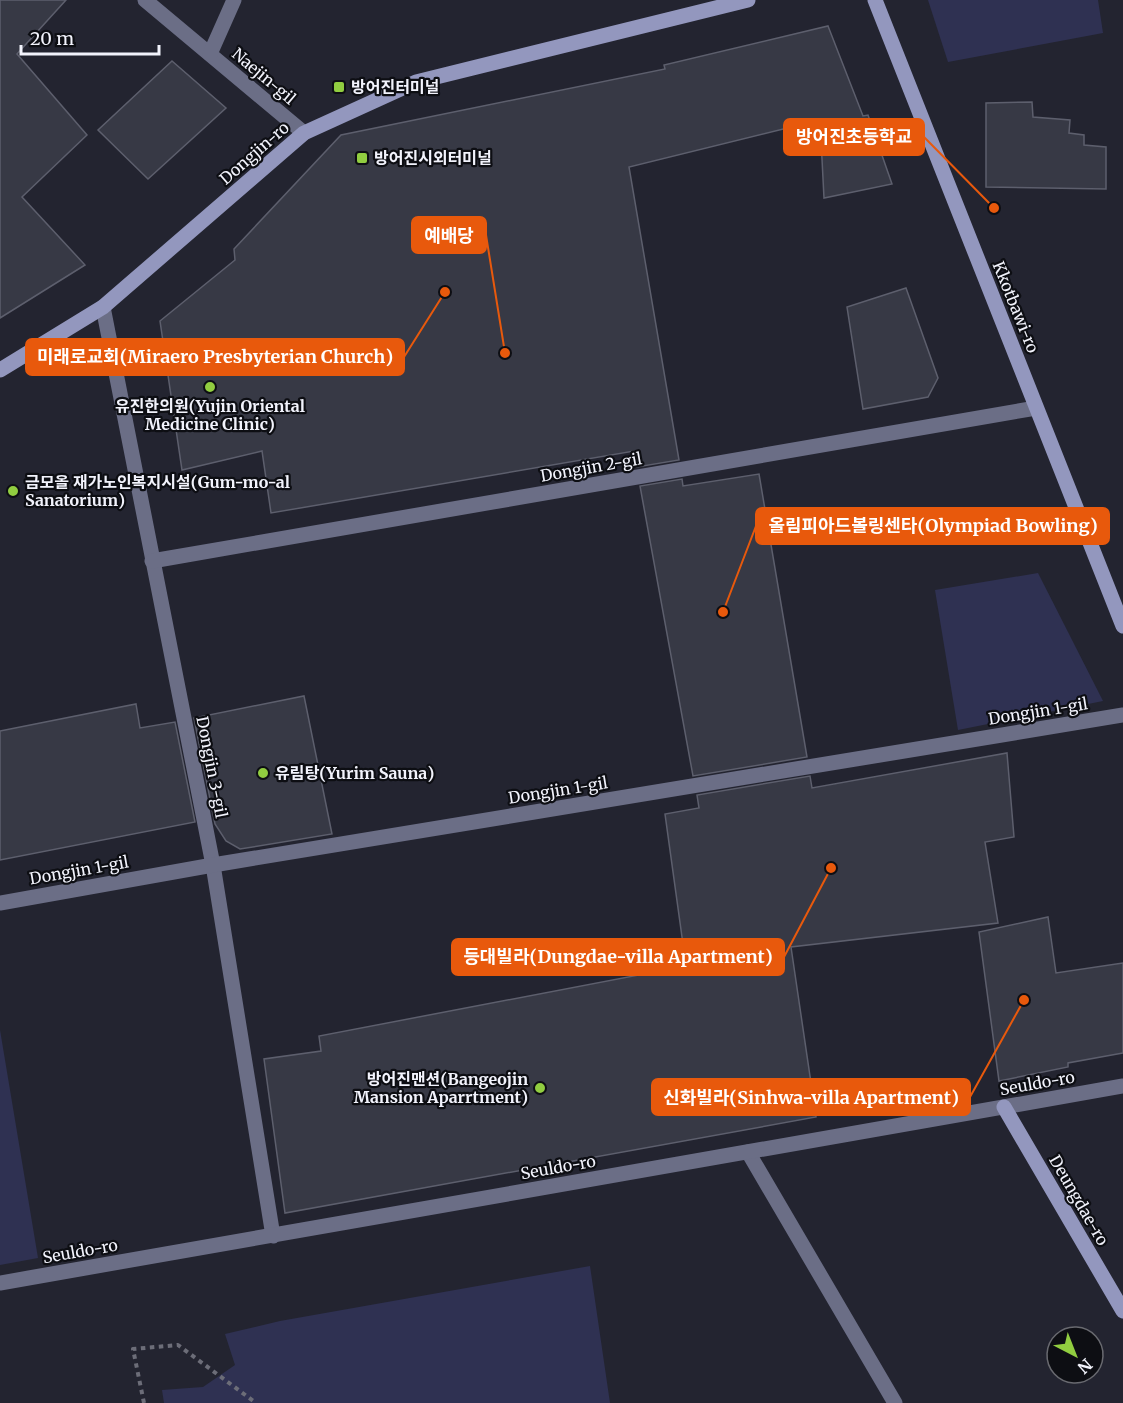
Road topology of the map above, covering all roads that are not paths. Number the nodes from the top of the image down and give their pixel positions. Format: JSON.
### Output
{"nodes":[{"id":1,"x":145,"y":0,"type":"edge"},
{"id":2,"x":234,"y":0,"type":"edge"},
{"id":3,"x":747,"y":0,"type":"edge"},
{"id":4,"x":875,"y":0,"type":"edge"},
{"id":5,"x":210,"y":54,"type":"junction"},
{"id":6,"x":304,"y":133,"type":"junction"},
{"id":7,"x":103,"y":308,"type":"junction"},
{"id":8,"x":0,"y":370,"type":"edge"},
{"id":9,"x":1036,"y":408,"type":"junction"},
{"id":10,"x":152,"y":561,"type":"junction"},
{"id":11,"x":1123,"y":626,"type":"edge"},
{"id":12,"x":1123,"y":715,"type":"edge"},
{"id":13,"x":213,"y":865,"type":"junction"},
{"id":14,"x":0,"y":903,"type":"edge"},
{"id":15,"x":1123,"y":1086,"type":"edge"},
{"id":16,"x":1004,"y":1107,"type":"junction"},
{"id":17,"x":748,"y":1152,"type":"junction"},
{"id":18,"x":273,"y":1236,"type":"junction"},
{"id":19,"x":0,"y":1283,"type":"edge"},
{"id":20,"x":1123,"y":1311,"type":"edge"},
{"id":21,"x":895,"y":1403,"type":"edge"}],
"edges":[{"from":1,"to":5,"type":"street","name":"Naejin-gil"},
{"from":2,"to":5,"type":"street"},
{"from":3,"to":6,"type":"street","name":"Dongjin-ro"},
{"from":4,"to":9,"type":"street","name":"Kkotbawi-ro"},
{"from":5,"to":6,"type":"street","name":"Naejin-gil"},
{"from":6,"to":7,"type":"street","name":"Dongjin-ro"},
{"from":7,"to":8,"type":"street","name":"Dongjin-ro"},
{"from":7,"to":10,"type":"street","name":"Dongjin 3-gil"},
{"from":9,"to":10,"type":"street","name":"Dongjin 2-gil"},
{"from":9,"to":11,"type":"street","name":"Kkotbawi-ro"},
{"from":10,"to":13,"type":"street","name":"Dongjin 3-gil"},
{"from":12,"to":13,"type":"street","name":"Dongjin 1-gil"},
{"from":13,"to":14,"type":"street","name":"Dongjin 1-gil"},
{"from":13,"to":18,"type":"street","name":"Dongjin 3-gil"},
{"from":15,"to":16,"type":"street","name":"Seuldo-ro"},
{"from":16,"to":17,"type":"street","name":"Seuldo-ro"},
{"from":16,"to":20,"type":"street","name":"Deungdae-ro"},
{"from":17,"to":18,"type":"street","name":"Seuldo-ro"},
{"from":17,"to":21,"type":"street"},
{"from":18,"to":19,"type":"street","name":"Seuldo-ro"}]}
